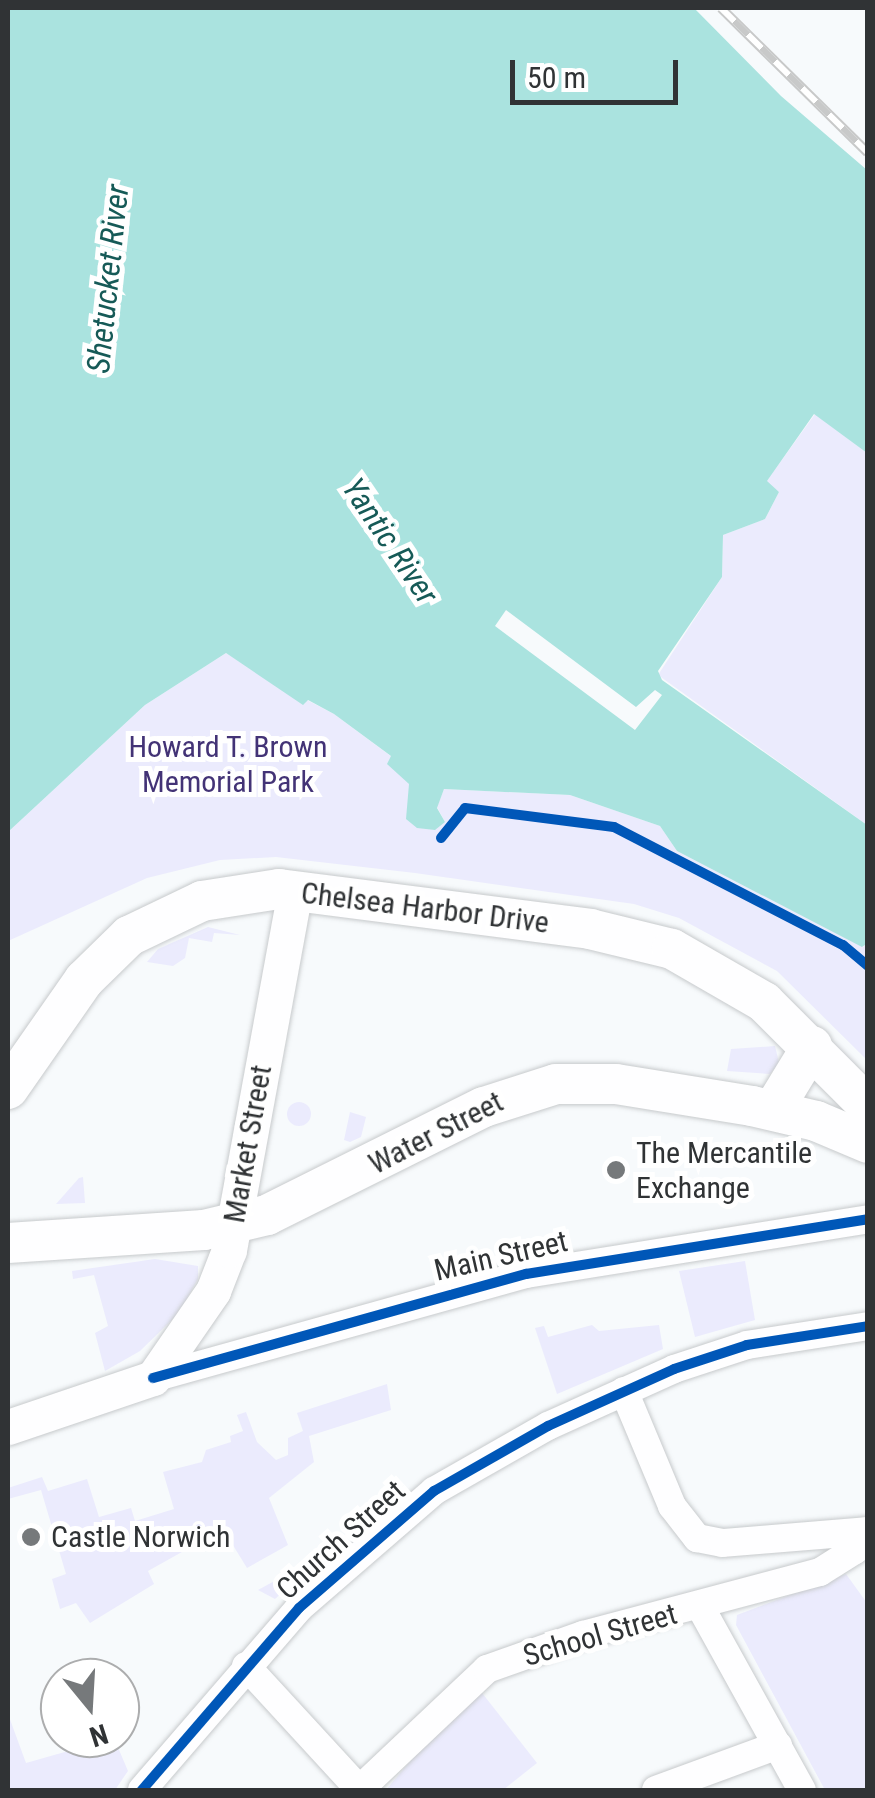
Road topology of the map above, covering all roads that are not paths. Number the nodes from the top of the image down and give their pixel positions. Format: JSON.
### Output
{"nodes":[{"id":1,"x":295,"y":890,"type":"junction"},
{"id":2,"x":812,"y":1046,"type":"junction"},
{"id":3,"x":8,"y":1088,"type":"edge"},
{"id":4,"x":868,"y":1106,"type":"edge"},
{"id":5,"x":773,"y":1110,"type":"junction"},
{"id":6,"x":868,"y":1144,"type":"edge"},
{"id":7,"x":868,"y":1219,"type":"edge"},
{"id":8,"x":234,"y":1224,"type":"junction"},
{"id":9,"x":8,"y":1243,"type":"edge"},
{"id":10,"x":868,"y":1326,"type":"edge"},
{"id":11,"x":153,"y":1378,"type":"junction"},
{"id":12,"x":624,"y":1391,"type":"junction"},
{"id":13,"x":8,"y":1427,"type":"edge"},
{"id":14,"x":866,"y":1531,"type":"edge"},
{"id":15,"x":700,"y":1608,"type":"junction"},
{"id":16,"x":246,"y":1666,"type":"junction"},
{"id":17,"x":778,"y":1745,"type":"junction"},
{"id":18,"x":142,"y":1790,"type":"edge"},
{"id":19,"x":360,"y":1790,"type":"edge"},
{"id":20,"x":656,"y":1790,"type":"edge"},
{"id":21,"x":802,"y":1790,"type":"edge"}],
"edges":[{"from":1,"to":2,"type":"highway","name":"Chelsea Harbor Drive"},
{"from":1,"to":3,"type":"highway","name":"Chelsea Harbor Drive"},
{"from":1,"to":8,"type":"main road","name":"Market Street"},
{"from":2,"to":4,"type":"highway","name":"Chelsea Harbor Drive"},
{"from":2,"to":5,"type":"highway"},
{"from":5,"to":6,"type":"highway","name":"Water Street"},
{"from":5,"to":8,"type":"highway","name":"Water Street"},
{"from":7,"to":11,"type":"street","name":"Main Street"},
{"from":8,"to":9,"type":"highway","name":"Water Street"},
{"from":8,"to":11,"type":"main road","name":"Market Street"},
{"from":10,"to":12,"type":"street","name":"Church Street"},
{"from":11,"to":13,"type":"main road","name":"Main Street"},
{"from":12,"to":14,"type":"street"},
{"from":12,"to":16,"type":"street","name":"Church Street"},
{"from":14,"to":15,"type":"street","name":"School Street"},
{"from":15,"to":17,"type":"street"},
{"from":15,"to":19,"type":"street","name":"School Street"},
{"from":16,"to":18,"type":"street","name":"Church Street"},
{"from":16,"to":19,"type":"street"},
{"from":17,"to":20,"type":"street"},
{"from":17,"to":21,"type":"street"}]}
